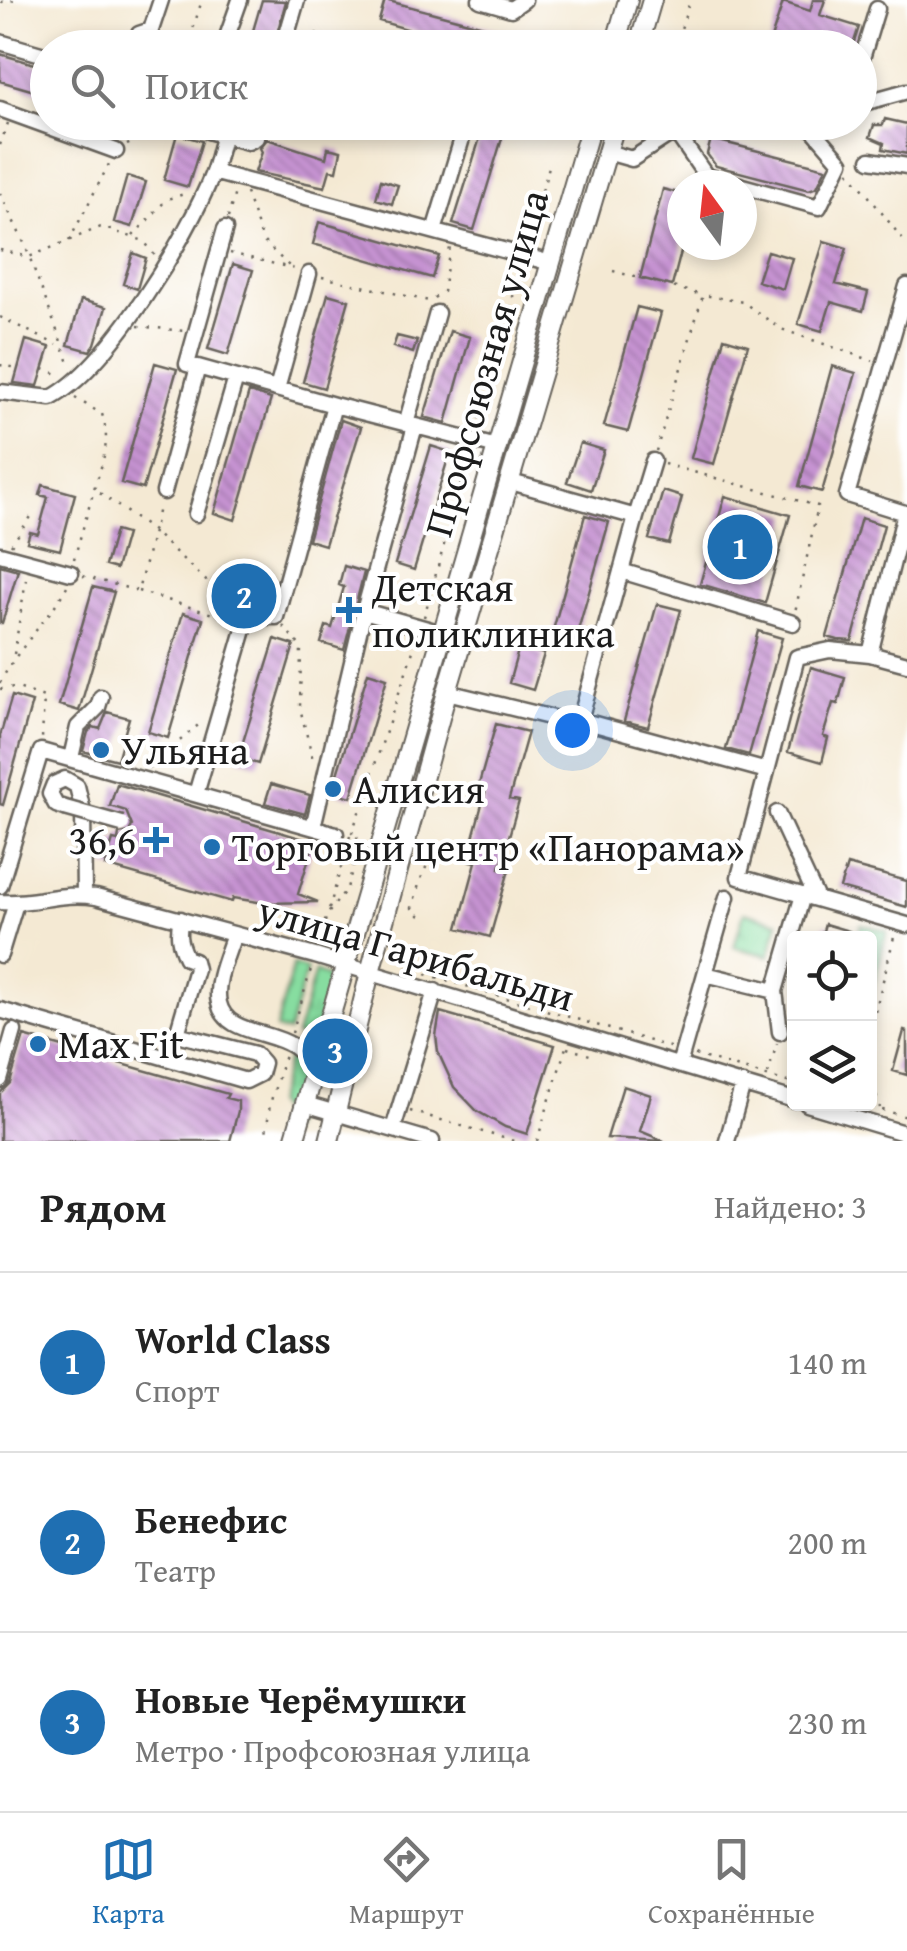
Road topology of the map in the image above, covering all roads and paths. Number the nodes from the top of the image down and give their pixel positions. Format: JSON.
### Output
{"nodes":[{"id":1,"x":16,"y":0,"type":"edge"},
{"id":2,"x":161,"y":0,"type":"edge"},
{"id":3,"x":202,"y":0,"type":"edge"},
{"id":4,"x":240,"y":0,"type":"edge"},
{"id":5,"x":297,"y":0,"type":"edge"},
{"id":6,"x":480,"y":0,"type":"edge"},
{"id":7,"x":524,"y":0,"type":"edge"},
{"id":8,"x":628,"y":0,"type":"edge"},
{"id":9,"x":652,"y":0,"type":"edge"},
{"id":10,"x":690,"y":0,"type":"edge"},
{"id":11,"x":1,"y":3,"type":"edge"},
{"id":12,"x":877,"y":9,"type":"dead end"},
{"id":13,"x":151,"y":30,"type":"edge"},
{"id":14,"x":193,"y":30,"type":"edge"},
{"id":15,"x":229,"y":30,"type":"edge"},
{"id":16,"x":288,"y":30,"type":"edge"},
{"id":17,"x":619,"y":30,"type":"edge"},
{"id":18,"x":645,"y":30,"type":"edge"},
{"id":19,"x":680,"y":30,"type":"edge"},
{"id":20,"x":871,"y":30,"type":"edge"},
{"id":21,"x":0,"y":42,"type":"edge"},
{"id":22,"x":30,"y":51,"type":"edge"},
{"id":23,"x":907,"y":91,"type":"edge"},
{"id":24,"x":877,"y":99,"type":"edge"},
{"id":25,"x":6,"y":111,"type":"edge"},
{"id":26,"x":30,"y":120,"type":"edge"},
{"id":27,"x":86,"y":140,"type":"edge"},
{"id":28,"x":136,"y":140,"type":"edge"},
{"id":29,"x":222,"y":140,"type":"edge"},
{"id":30,"x":462,"y":140,"type":"edge"},
{"id":31,"x":587,"y":140,"type":"edge"},
{"id":32,"x":611,"y":140,"type":"edge"},
{"id":33,"x":661,"y":140,"type":"edge"},
{"id":34,"x":681,"y":140,"type":"edge"},
{"id":35,"x":827,"y":140,"type":"edge"},
{"id":36,"x":0,"y":146,"type":"edge"},
{"id":37,"x":116,"y":151,"type":"junction"},
{"id":38,"x":608,"y":152,"type":"junction"},
{"id":39,"x":870,"y":160,"type":"dead end"},
{"id":40,"x":842,"y":162,"type":"junction"},
{"id":41,"x":550,"y":163,"type":"dead end"},
{"id":42,"x":907,"y":166,"type":"edge"},
{"id":43,"x":702,"y":170,"type":"edge"},
{"id":44,"x":214,"y":172,"type":"junction"},
{"id":45,"x":240,"y":176,"type":"junction"},
{"id":46,"x":757,"y":190,"type":"edge"},
{"id":47,"x":192,"y":192,"type":"dead end"},
{"id":48,"x":0,"y":193,"type":"edge"},
{"id":49,"x":226,"y":229,"type":"joint"},
{"id":50,"x":434,"y":231,"type":"junction"},
{"id":51,"x":452,"y":236,"type":"junction"},
{"id":52,"x":132,"y":237,"type":"junction"},
{"id":53,"x":68,"y":241,"type":"junction"},
{"id":54,"x":907,"y":245,"type":"edge"},
{"id":55,"x":0,"y":250,"type":"edge"},
{"id":56,"x":219,"y":250,"type":"junction"},
{"id":57,"x":524,"y":256,"type":"junction"},
{"id":58,"x":29,"y":257,"type":"junction"},
{"id":59,"x":551,"y":263,"type":"junction"},
{"id":60,"x":166,"y":266,"type":"junction"},
{"id":61,"x":290,"y":267,"type":"junction"},
{"id":62,"x":613,"y":271,"type":"dead end"},
{"id":63,"x":309,"y":274,"type":"junction"},
{"id":64,"x":907,"y":286,"type":"edge"},
{"id":65,"x":704,"y":295,"type":"junction"},
{"id":66,"x":437,"y":313,"type":"dead end"},
{"id":67,"x":0,"y":317,"type":"edge"},
{"id":68,"x":123,"y":324,"type":"junction"},
{"id":69,"x":196,"y":332,"type":"junction"},
{"id":70,"x":60,"y":346,"type":"junction"},
{"id":71,"x":0,"y":365,"type":"edge"},
{"id":72,"x":886,"y":365,"type":"junction"},
{"id":73,"x":198,"y":367,"type":"junction"},
{"id":74,"x":18,"y":368,"type":"dead end"},
{"id":75,"x":43,"y":369,"type":"dead end"},
{"id":76,"x":236,"y":378,"type":"junction"},
{"id":77,"x":76,"y":380,"type":"junction"},
{"id":78,"x":276,"y":389,"type":"junction"},
{"id":79,"x":64,"y":391,"type":"junction"},
{"id":80,"x":0,"y":392,"type":"edge"},
{"id":81,"x":334,"y":405,"type":"junction"},
{"id":82,"x":411,"y":425,"type":"junction"},
{"id":83,"x":472,"y":442,"type":"junction"},
{"id":84,"x":497,"y":446,"type":"junction"},
{"id":85,"x":653,"y":461,"type":"junction"},
{"id":86,"x":510,"y":482,"type":"junction"},
{"id":87,"x":94,"y":489,"type":"junction"},
{"id":88,"x":164,"y":492,"type":"joint"},
{"id":89,"x":33,"y":514,"type":"dead end"},
{"id":90,"x":196,"y":514,"type":"dead end"},
{"id":91,"x":636,"y":518,"type":"junction"},
{"id":92,"x":153,"y":531,"type":"junction"},
{"id":93,"x":4,"y":555,"type":"edge"},
{"id":94,"x":29,"y":562,"type":"junction"},
{"id":95,"x":622,"y":571,"type":"junction"},
{"id":96,"x":72,"y":573,"type":"junction"},
{"id":97,"x":138,"y":591,"type":"junction"},
{"id":98,"x":248,"y":605,"type":"dead end"},
{"id":99,"x":364,"y":610,"type":"junction"},
{"id":100,"x":276,"y":617,"type":"junction"},
{"id":101,"x":234,"y":620,"type":"dead end"},
{"id":102,"x":793,"y":622,"type":"joint"},
{"id":103,"x":420,"y":628,"type":"junction"},
{"id":104,"x":445,"y":634,"type":"junction"},
{"id":105,"x":870,"y":654,"type":"junction"},
{"id":106,"x":14,"y":655,"type":"junction"},
{"id":107,"x":907,"y":664,"type":"edge"},
{"id":108,"x":0,"y":683,"type":"edge"},
{"id":109,"x":0,"y":689,"type":"edge"},
{"id":110,"x":447,"y":692,"type":"junction"},
{"id":111,"x":101,"y":697,"type":"dead end"},
{"id":112,"x":204,"y":720,"type":"dead end"},
{"id":113,"x":580,"y":720,"type":"junction"},
{"id":114,"x":41,"y":751,"type":"junction"},
{"id":115,"x":71,"y":758,"type":"junction"},
{"id":116,"x":767,"y":771,"type":"junction"},
{"id":117,"x":136,"y":778,"type":"junction"},
{"id":118,"x":320,"y":789,"type":"junction"},
{"id":119,"x":196,"y":794,"type":"junction"},
{"id":120,"x":778,"y":814,"type":"dead end"},
{"id":121,"x":312,"y":827,"type":"junction"},
{"id":122,"x":136,"y":828,"type":"dead end"},
{"id":123,"x":344,"y":835,"type":"junction"},
{"id":124,"x":7,"y":841,"type":"edge"},
{"id":125,"x":440,"y":851,"type":"dead end"},
{"id":126,"x":0,"y":886,"type":"edge"},
{"id":127,"x":84,"y":895,"type":"junction"},
{"id":128,"x":727,"y":897,"type":"dead end"},
{"id":129,"x":810,"y":897,"type":"junction"},
{"id":130,"x":0,"y":902,"type":"edge"},
{"id":131,"x":16,"y":904,"type":"junction"},
{"id":132,"x":327,"y":915,"type":"junction"},
{"id":133,"x":420,"y":916,"type":"dead end"},
{"id":134,"x":181,"y":919,"type":"junction"},
{"id":135,"x":902,"y":924,"type":"edge"},
{"id":136,"x":234,"y":934,"type":"junction"},
{"id":137,"x":318,"y":944,"type":"dead end"},
{"id":138,"x":0,"y":955,"type":"edge"},
{"id":139,"x":346,"y":966,"type":"junction"},
{"id":140,"x":406,"y":968,"type":"dead end"},
{"id":141,"x":370,"y":972,"type":"junction"},
{"id":142,"x":705,"y":974,"type":"junction"},
{"id":143,"x":308,"y":978,"type":"dead end"},
{"id":144,"x":436,"y":991,"type":"junction"},
{"id":145,"x":775,"y":991,"type":"junction"},
{"id":146,"x":0,"y":1010,"type":"edge"},
{"id":147,"x":873,"y":1021,"type":"edge"},
{"id":148,"x":14,"y":1030,"type":"dead end"},
{"id":149,"x":571,"y":1032,"type":"junction"},
{"id":150,"x":780,"y":1032,"type":"joint"},
{"id":151,"x":289,"y":1042,"type":"junction"},
{"id":152,"x":681,"y":1058,"type":"junction"},
{"id":153,"x":768,"y":1076,"type":"junction"},
{"id":154,"x":314,"y":1078,"type":"junction"},
{"id":155,"x":0,"y":1080,"type":"edge"},
{"id":156,"x":787,"y":1082,"type":"edge"},
{"id":157,"x":743,"y":1084,"type":"junction"},
{"id":158,"x":787,"y":1098,"type":"edge"},
{"id":159,"x":877,"y":1099,"type":"edge"},
{"id":160,"x":305,"y":1104,"type":"junction"},
{"id":161,"x":877,"y":1108,"type":"edge"},
{"id":162,"x":880,"y":1109,"type":"junction"},
{"id":163,"x":409,"y":1111,"type":"dead end"},
{"id":164,"x":831,"y":1111,"type":"edge"},
{"id":165,"x":336,"y":1113,"type":"junction"},
{"id":166,"x":907,"y":1116,"type":"edge"},
{"id":167,"x":394,"y":1129,"type":"junction"},
{"id":168,"x":907,"y":1134,"type":"edge"},
{"id":169,"x":265,"y":1141,"type":"edge"},
{"id":170,"x":294,"y":1141,"type":"edge"},
{"id":171,"x":329,"y":1141,"type":"edge"},
{"id":172,"x":432,"y":1141,"type":"edge"},
{"id":173,"x":514,"y":1141,"type":"edge"},
{"id":174,"x":537,"y":1141,"type":"edge"},
{"id":175,"x":727,"y":1141,"type":"edge"}],
"edges":[{"from":1,"to":11,"type":"path"},
{"from":2,"to":13,"type":"street"},
{"from":3,"to":14,"type":"path"},
{"from":4,"to":15,"type":"street"},
{"from":5,"to":16,"type":"street"},
{"from":6,"to":7,"type":"street"},
{"from":8,"to":17,"type":"main road"},
{"from":9,"to":18,"type":"main road"},
{"from":10,"to":19,"type":"path"},
{"from":12,"to":20,"type":"street"},
{"from":21,"to":22,"type":"street"},
{"from":23,"to":24,"type":"street"},
{"from":25,"to":26,"type":"street"},
{"from":25,"to":36,"type":"path"},
{"from":27,"to":37,"type":"street"},
{"from":28,"to":37,"type":"path"},
{"from":29,"to":44,"type":"street"},
{"from":30,"to":50,"type":"street"},
{"from":31,"to":59,"type":"main road","name":"Профсоюзная улица"},
{"from":32,"to":38,"type":"main road","name":"Профсоюзная улица"},
{"from":33,"to":38,"type":"street"},
{"from":34,"to":43,"type":"street"},
{"from":35,"to":40,"type":"street"},
{"from":37,"to":53,"type":"path"},
{"from":38,"to":86,"type":"main road","name":"Профсоюзная улица"},
{"from":39,"to":42,"type":"street"},
{"from":40,"to":46,"type":"street"},
{"from":40,"to":54,"type":"path"},
{"from":41,"to":57,"type":"path"},
{"from":44,"to":45,"type":"street"},
{"from":44,"to":60,"type":"street"},
{"from":45,"to":49,"type":"path"},
{"from":45,"to":50,"type":"street"},
{"from":45,"to":61,"type":"path"},
{"from":47,"to":52,"type":"path"},
{"from":48,"to":58,"type":"path"},
{"from":49,"to":56,"type":"street"},
{"from":50,"to":51,"type":"street"},
{"from":51,"to":57,"type":"street"},
{"from":51,"to":63,"type":"path"},
{"from":52,"to":53,"type":"path"},
{"from":52,"to":60,"type":"path"},
{"from":53,"to":58,"type":"path"},
{"from":55,"to":58,"type":"path"},
{"from":56,"to":61,"type":"path"},
{"from":56,"to":69,"type":"street"},
{"from":57,"to":59,"type":"street"},
{"from":57,"to":83,"type":"path"},
{"from":58,"to":70,"type":"path"},
{"from":59,"to":84,"type":"main road","name":"Профсоюзная улица"},
{"from":60,"to":68,"type":"street"},
{"from":61,"to":63,"type":"path"},
{"from":62,"to":65,"type":"path"},
{"from":63,"to":78,"type":"street"},
{"from":64,"to":72,"type":"street"},
{"from":65,"to":72,"type":"path"},
{"from":65,"to":85,"type":"path"},
{"from":66,"to":82,"type":"street"},
{"from":67,"to":70,"type":"path"},
{"from":68,"to":69,"type":"path"},
{"from":68,"to":77,"type":"street"},
{"from":69,"to":73,"type":"street"},
{"from":70,"to":77,"type":"path"},
{"from":71,"to":74,"type":"path"},
{"from":72,"to":105,"type":"street"},
{"from":73,"to":76,"type":"street"},
{"from":73,"to":88,"type":"street"},
{"from":75,"to":77,"type":"path"},
{"from":76,"to":78,"type":"street"},
{"from":76,"to":90,"type":"street"},
{"from":77,"to":79,"type":"street"},
{"from":78,"to":81,"type":"street"},
{"from":79,"to":80,"type":"street"},
{"from":79,"to":87,"type":"path"},
{"from":81,"to":82,"type":"street"},
{"from":81,"to":100,"type":"street"},
{"from":82,"to":83,"type":"street"},
{"from":82,"to":99,"type":"street"},
{"from":83,"to":84,"type":"street"},
{"from":83,"to":103,"type":"path"},
{"from":84,"to":104,"type":"main road","name":"Профсоюзная улица"},
{"from":85,"to":91,"type":"street"},
{"from":85,"to":102,"type":"path"},
{"from":86,"to":91,"type":"street"},
{"from":86,"to":110,"type":"main road","name":"Профсоюзная улица"},
{"from":87,"to":92,"type":"path"},
{"from":87,"to":96,"type":"path"},
{"from":88,"to":92,"type":"path"},
{"from":89,"to":93,"type":"path"},
{"from":91,"to":95,"type":"street"},
{"from":92,"to":97,"type":"path"},
{"from":92,"to":98,"type":"path"},
{"from":93,"to":94,"type":"street"},
{"from":94,"to":96,"type":"street"},
{"from":94,"to":106,"type":"path"},
{"from":95,"to":102,"type":"street"},
{"from":95,"to":113,"type":"street"},
{"from":96,"to":97,"type":"path"},
{"from":96,"to":106,"type":"path"},
{"from":97,"to":101,"type":"path"},
{"from":99,"to":103,"type":"street"},
{"from":99,"to":118,"type":"street"},
{"from":100,"to":118,"type":"path"},
{"from":100,"to":119,"type":"street"},
{"from":103,"to":104,"type":"street"},
{"from":103,"to":123,"type":"path"},
{"from":104,"to":139,"type":"main road","name":"Профсоюзная улица"},
{"from":105,"to":107,"type":"street"},
{"from":105,"to":116,"type":"street"},
{"from":106,"to":108,"type":"path"},
{"from":109,"to":114,"type":"path"},
{"from":110,"to":113,"type":"street"},
{"from":110,"to":141,"type":"main road","name":"Профсоюзная улица"},
{"from":111,"to":115,"type":"street"},
{"from":112,"to":117,"type":"path"},
{"from":113,"to":116,"type":"street"},
{"from":114,"to":115,"type":"street"},
{"from":114,"to":124,"type":"street"},
{"from":115,"to":117,"type":"street"},
{"from":116,"to":129,"type":"street"},
{"from":117,"to":119,"type":"street"},
{"from":118,"to":121,"type":"street"},
{"from":119,"to":121,"type":"street"},
{"from":120,"to":129,"type":"street"},
{"from":121,"to":123,"type":"street"},
{"from":122,"to":127,"type":"street","bridge":true},
{"from":123,"to":132,"type":"path"},
{"from":123,"to":132,"type":"path"},
{"from":124,"to":126,"type":"street"},
{"from":125,"to":133,"type":"path"},
{"from":127,"to":131,"type":"street","name":"улица Гарибальди"},
{"from":127,"to":134,"type":"street","name":"улица Гарибальди"},
{"from":128,"to":142,"type":"street"},
{"from":129,"to":135,"type":"street"},
{"from":129,"to":145,"type":"street"},
{"from":130,"to":131,"type":"street","name":"улица Гарибальди"},
{"from":131,"to":138,"type":"street"},
{"from":132,"to":137,"type":"path"},
{"from":134,"to":136,"type":"street","name":"улица Гарибальди"},
{"from":134,"to":146,"type":"street"},
{"from":135,"to":147,"type":"path"},
{"from":136,"to":139,"type":"street","name":"улица Гарибальди"},
{"from":136,"to":151,"type":"street"},
{"from":139,"to":141,"type":"street","name":"улица Гарибальди"},
{"from":139,"to":154,"type":"main road","name":"Профсоюзная улица"},
{"from":140,"to":152,"type":"path"},
{"from":141,"to":144,"type":"street","name":"улица Гарибальди"},
{"from":141,"to":165,"type":"main road","name":"Профсоюзная улица"},
{"from":142,"to":145,"type":"street"},
{"from":142,"to":152,"type":"street"},
{"from":143,"to":151,"type":"path"},
{"from":144,"to":149,"type":"street","name":"улица Гарибальди"},
{"from":144,"to":167,"type":"street"},
{"from":145,"to":150,"type":"street"},
{"from":148,"to":155,"type":"street"},
{"from":149,"to":152,"type":"street","name":"улица Гарибальди"},
{"from":149,"to":174,"type":"path"},
{"from":150,"to":153,"type":"path"},
{"from":151,"to":154,"type":"street"},
{"from":151,"to":169,"type":"path"},
{"from":152,"to":153,"type":"path"},
{"from":152,"to":157,"type":"street","name":"улица Гарибальди"},
{"from":153,"to":156,"type":"path"},
{"from":154,"to":160,"type":"main road","name":"Профсоюзная улица"},
{"from":157,"to":158,"type":"street","name":"улица Гарибальди"},
{"from":157,"to":175,"type":"street"},
{"from":159,"to":162,"type":"path"},
{"from":160,"to":165,"type":"street"},
{"from":160,"to":170,"type":"main road","name":"Профсоюзная улица"},
{"from":161,"to":162,"type":"path"},
{"from":162,"to":166,"type":"path"},
{"from":163,"to":173,"type":"path"},
{"from":164,"to":168,"type":"street"},
{"from":165,"to":167,"type":"street"},
{"from":165,"to":171,"type":"main road","name":"Профсоюзная улица"},
{"from":167,"to":172,"type":"street"}]}
